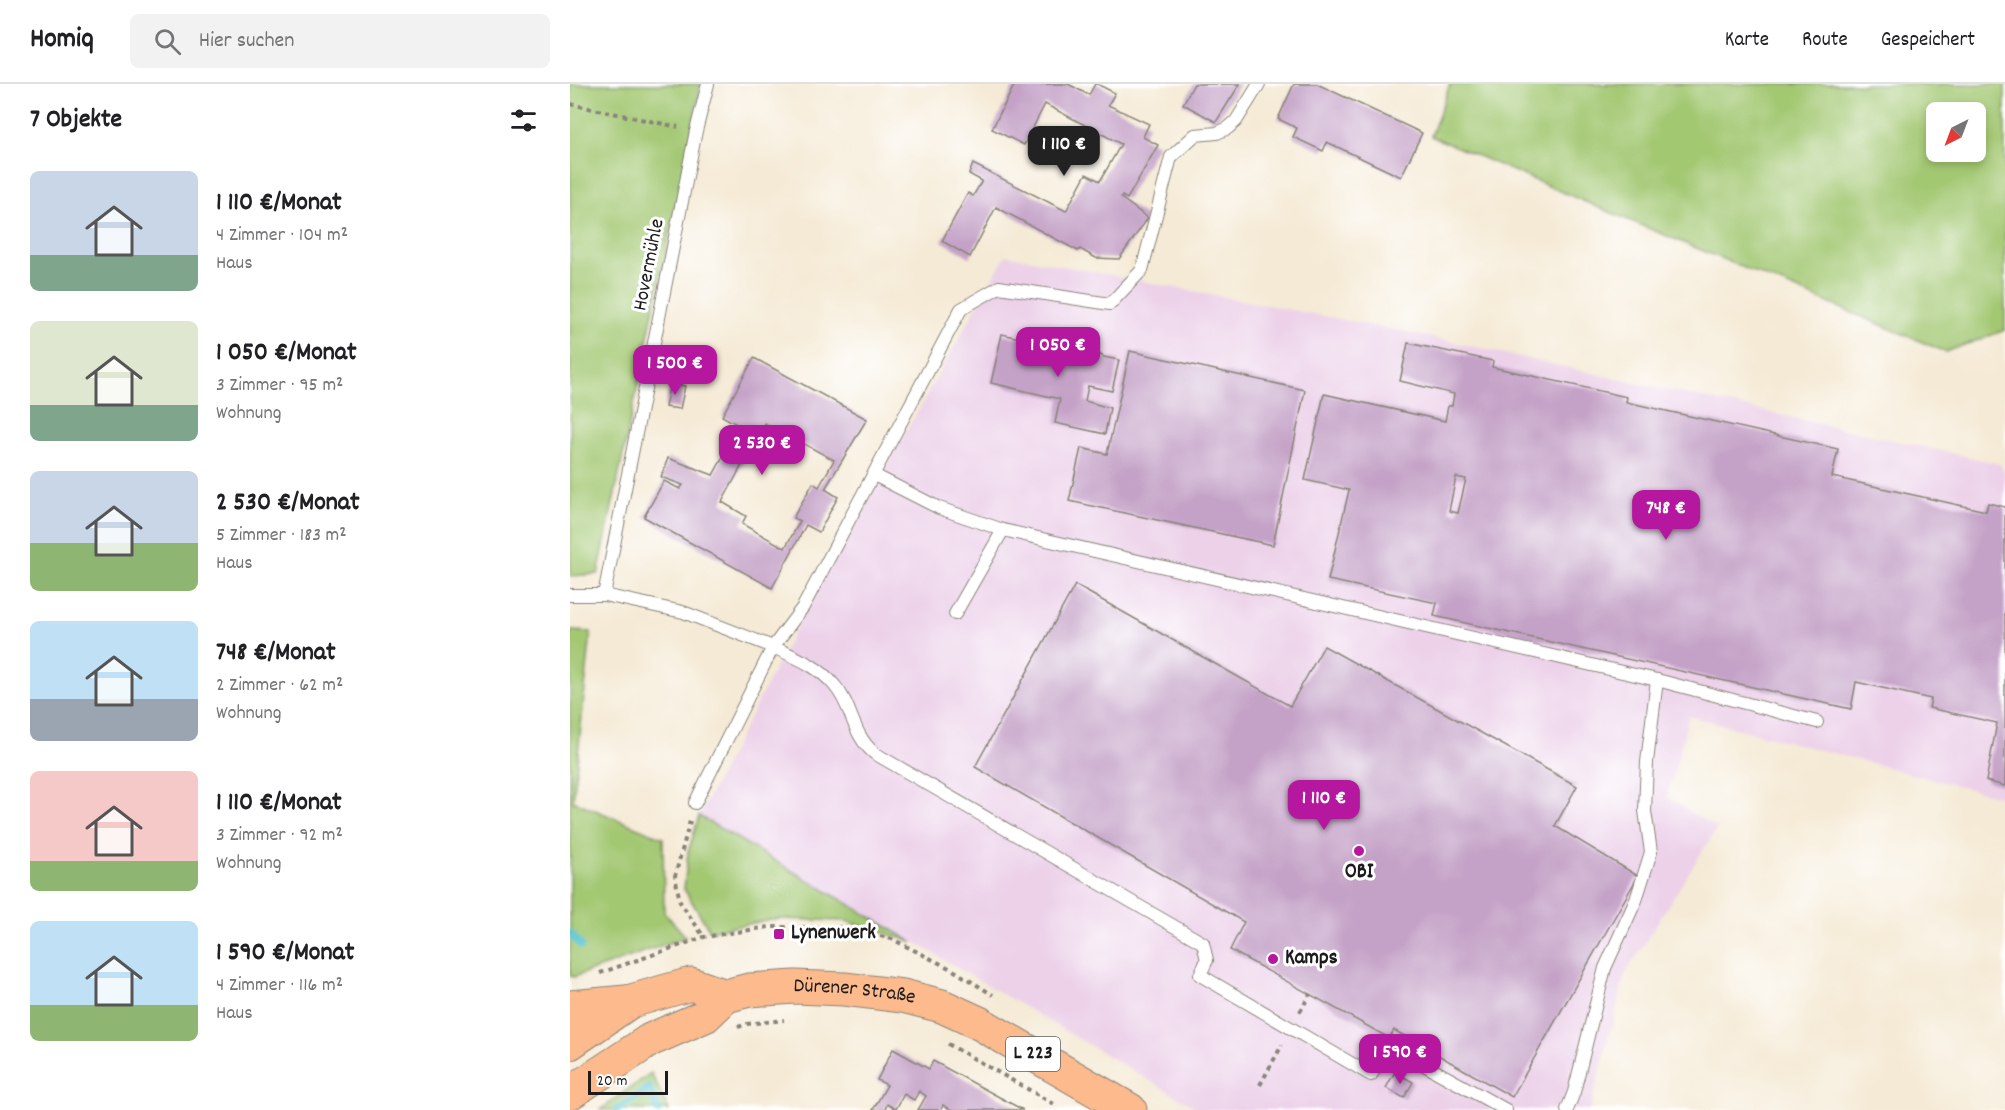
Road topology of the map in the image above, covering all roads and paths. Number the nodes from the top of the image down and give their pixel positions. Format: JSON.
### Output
{"nodes":[{"id":1,"x":708,"y":84,"type":"edge"},
{"id":2,"x":1258,"y":84,"type":"edge"},
{"id":3,"x":570,"y":104,"type":"edge"},
{"id":4,"x":696,"y":131,"type":"junction"},
{"id":5,"x":874,"y":476,"type":"junction"},
{"id":6,"x":1003,"y":530,"type":"junction"},
{"id":7,"x":570,"y":595,"type":"edge"},
{"id":8,"x":604,"y":595,"type":"junction"},
{"id":9,"x":955,"y":614,"type":"dead end"},
{"id":10,"x":773,"y":647,"type":"junction"},
{"id":11,"x":1657,"y":680,"type":"junction"},
{"id":12,"x":1817,"y":722,"type":"dead end"},
{"id":13,"x":695,"y":803,"type":"joint"},
{"id":14,"x":704,"y":937,"type":"dead end"},
{"id":15,"x":726,"y":996,"type":"junction"},
{"id":16,"x":631,"y":1001,"type":"junction"},
{"id":17,"x":570,"y":1007,"type":"edge"},
{"id":18,"x":787,"y":1020,"type":"dead end"},
{"id":19,"x":737,"y":1027,"type":"dead end"},
{"id":20,"x":944,"y":1042,"type":"dead end"},
{"id":21,"x":570,"y":1043,"type":"edge"},
{"id":22,"x":570,"y":1093,"type":"edge"},
{"id":23,"x":1055,"y":1104,"type":"dead end"},
{"id":24,"x":1124,"y":1109,"type":"edge"},
{"id":25,"x":1506,"y":1110,"type":"edge"},
{"id":26,"x":1567,"y":1110,"type":"edge"}],
"edges":[{"from":1,"to":4,"type":"lane","name":"Hovermühle"},
{"from":2,"to":5,"type":"lane"},
{"from":3,"to":4,"type":"path"},
{"from":4,"to":8,"type":"lane","name":"Hovermühle"},
{"from":5,"to":6,"type":"lane"},
{"from":5,"to":10,"type":"lane"},
{"from":6,"to":9,"type":"lane"},
{"from":6,"to":11,"type":"lane"},
{"from":7,"to":8,"type":"lane"},
{"from":8,"to":10,"type":"lane"},
{"from":10,"to":13,"type":"lane"},
{"from":10,"to":25,"type":"lane"},
{"from":11,"to":12,"type":"lane"},
{"from":11,"to":26,"type":"lane"},
{"from":13,"to":14,"type":"path"},
{"from":15,"to":16,"type":"main road"},
{"from":15,"to":22,"type":"main road"},
{"from":15,"to":24,"type":"main road","name":"Dürener Straße","number":"L 223"},
{"from":16,"to":17,"type":"main road"},
{"from":16,"to":21,"type":"main road"},
{"from":18,"to":19,"type":"path"},
{"from":20,"to":23,"type":"path"}]}
